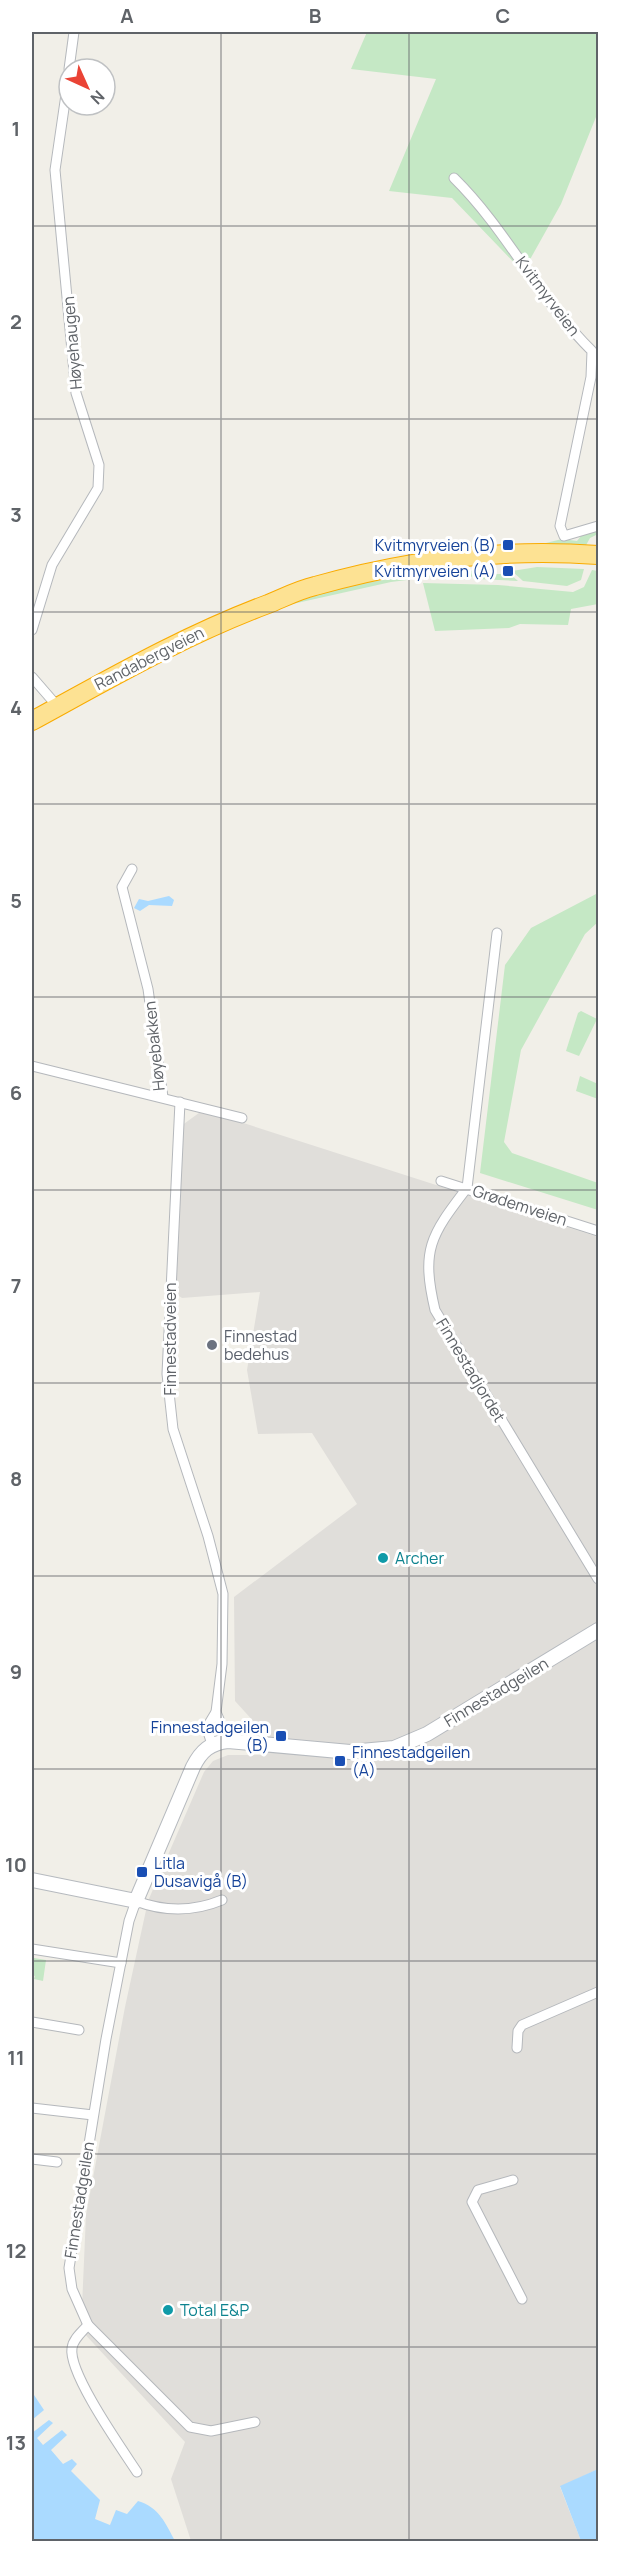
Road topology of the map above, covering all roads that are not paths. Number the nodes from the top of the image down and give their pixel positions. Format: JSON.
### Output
{"nodes":[{"id":1,"x":74,"y":32,"type":"edge"},
{"id":2,"x":71,"y":57,"type":"edge"},
{"id":3,"x":63,"y":117,"type":"edge"},
{"id":4,"x":454,"y":178,"type":"dead end"},
{"id":5,"x":598,"y":526,"type":"edge"},
{"id":6,"x":598,"y":555,"type":"edge"},
{"id":7,"x":598,"y":566,"type":"edge"},
{"id":8,"x":271,"y":603,"type":"junction"},
{"id":9,"x":32,"y":630,"type":"edge"},
{"id":10,"x":32,"y":676,"type":"edge"},
{"id":11,"x":58,"y":706,"type":"junction"},
{"id":12,"x":32,"y":721,"type":"edge"},
{"id":13,"x":132,"y":869,"type":"dead end"},
{"id":14,"x":497,"y":933,"type":"dead end"},
{"id":15,"x":32,"y":1066,"type":"edge"},
{"id":16,"x":163,"y":1097,"type":"junction"},
{"id":17,"x":180,"y":1102,"type":"junction"},
{"id":18,"x":242,"y":1118,"type":"dead end"},
{"id":19,"x":441,"y":1181,"type":"dead end"},
{"id":20,"x":467,"y":1188,"type":"junction"},
{"id":21,"x":598,"y":1231,"type":"edge"},
{"id":22,"x":598,"y":1580,"type":"edge"},
{"id":23,"x":598,"y":1630,"type":"edge"},
{"id":24,"x":216,"y":1712,"type":"junction"},
{"id":25,"x":228,"y":1741,"type":"junction"},
{"id":26,"x":212,"y":1744,"type":"junction"},
{"id":27,"x":32,"y":1880,"type":"edge"},
{"id":28,"x":222,"y":1900,"type":"dead end"},
{"id":29,"x":136,"y":1901,"type":"junction"},
{"id":30,"x":32,"y":1948,"type":"edge"},
{"id":31,"x":121,"y":1963,"type":"junction"},
{"id":32,"x":598,"y":1992,"type":"edge"},
{"id":33,"x":32,"y":2022,"type":"edge"},
{"id":34,"x":79,"y":2030,"type":"dead end"},
{"id":35,"x":517,"y":2048,"type":"dead end"},
{"id":36,"x":32,"y":2108,"type":"edge"},
{"id":37,"x":93,"y":2115,"type":"junction"},
{"id":38,"x":32,"y":2159,"type":"edge"},
{"id":39,"x":57,"y":2162,"type":"dead end"},
{"id":40,"x":513,"y":2180,"type":"dead end"},
{"id":41,"x":522,"y":2299,"type":"dead end"},
{"id":42,"x":88,"y":2325,"type":"junction"},
{"id":43,"x":255,"y":2422,"type":"dead end"},
{"id":44,"x":137,"y":2472,"type":"dead end"}],
"edges":[{"from":1,"to":2,"type":"street"},
{"from":3,"to":9,"type":"street","name":"Høyehaugen"},
{"from":4,"to":5,"type":"street","name":"Kvitmyrveien"},
{"from":6,"to":8,"type":"highway","name":"Randabergveien"},
{"from":7,"to":8,"type":"highway","name":"Randabergveien"},
{"from":8,"to":11,"type":"highway","name":"Randabergveien"},
{"from":10,"to":11,"type":"street"},
{"from":11,"to":12,"type":"highway","name":"Randabergveien"},
{"from":13,"to":16,"type":"street","name":"Høyebakken"},
{"from":14,"to":20,"type":"street"},
{"from":15,"to":16,"type":"street","name":"Høyebakken"},
{"from":16,"to":17,"type":"street"},
{"from":17,"to":18,"type":"street"},
{"from":17,"to":24,"type":"street","name":"Finnestadveien"},
{"from":19,"to":20,"type":"street","name":"Grødemveien"},
{"from":20,"to":21,"type":"street","name":"Grødemveien"},
{"from":20,"to":22,"type":"street","name":"Finnestadjordet"},
{"from":23,"to":25,"type":"main road","name":"Finnestadgeilen"},
{"from":24,"to":25,"type":"street","name":"Finnestadveien"},
{"from":24,"to":26,"type":"street","name":"Finnestadveien"},
{"from":25,"to":26,"type":"main road","name":"Finnestadgeilen"},
{"from":26,"to":29,"type":"main road"},
{"from":27,"to":29,"type":"main road"},
{"from":28,"to":29,"type":"street"},
{"from":29,"to":31,"type":"street","name":"Finnestadgeilen"},
{"from":30,"to":31,"type":"street"},
{"from":31,"to":37,"type":"street","name":"Finnestadgeilen"},
{"from":32,"to":35,"type":"street"},
{"from":33,"to":34,"type":"street"},
{"from":36,"to":37,"type":"street"},
{"from":37,"to":42,"type":"street","name":"Finnestadgeilen"},
{"from":38,"to":39,"type":"street"},
{"from":40,"to":41,"type":"street"},
{"from":42,"to":43,"type":"street","name":"Finnestadgeilen"},
{"from":42,"to":44,"type":"street"}]}
